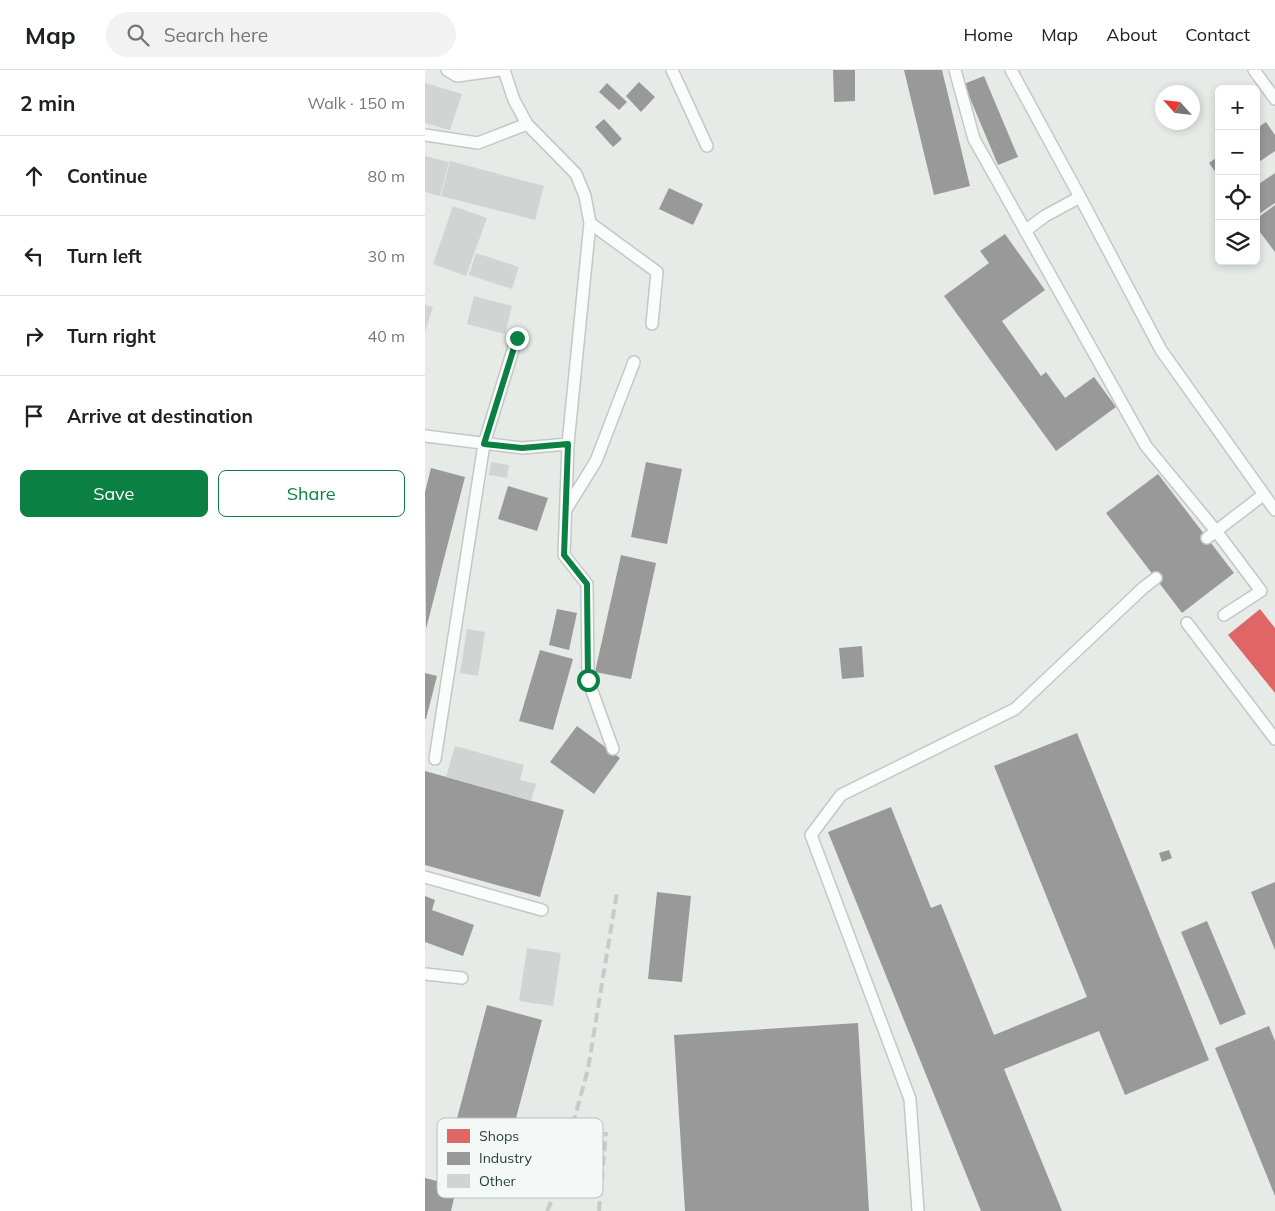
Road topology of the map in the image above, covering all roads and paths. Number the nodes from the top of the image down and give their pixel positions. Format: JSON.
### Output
{"nodes":[{"id":1,"x":447,"y":70,"type":"edge"},
{"id":2,"x":502,"y":70,"type":"edge"},
{"id":3,"x":672,"y":70,"type":"edge"},
{"id":4,"x":955,"y":70,"type":"edge"},
{"id":5,"x":1011,"y":70,"type":"edge"},
{"id":6,"x":1254,"y":70,"type":"edge"},
{"id":7,"x":1275,"y":99,"type":"edge"},
{"id":8,"x":527,"y":124,"type":"junction"},
{"id":9,"x":425,"y":135,"type":"edge"},
{"id":10,"x":707,"y":146,"type":"dead end"},
{"id":11,"x":1080,"y":197,"type":"junction"},
{"id":12,"x":589,"y":223,"type":"junction"},
{"id":13,"x":1025,"y":230,"type":"junction"},
{"id":14,"x":653,"y":324,"type":"dead end"},
{"id":15,"x":517,"y":338,"type":"dead end"},
{"id":16,"x":634,"y":362,"type":"dead end"},
{"id":17,"x":425,"y":436,"type":"edge"},
{"id":18,"x":484,"y":444,"type":"junction"},
{"id":19,"x":568,"y":444,"type":"junction"},
{"id":20,"x":1263,"y":495,"type":"junction"},
{"id":21,"x":566,"y":509,"type":"junction"},
{"id":22,"x":1275,"y":510,"type":"edge"},
{"id":23,"x":1217,"y":531,"type":"junction"},
{"id":24,"x":1207,"y":538,"type":"dead end"},
{"id":25,"x":1156,"y":578,"type":"dead end"},
{"id":26,"x":1224,"y":615,"type":"dead end"},
{"id":27,"x":1187,"y":623,"type":"dead end"},
{"id":28,"x":1275,"y":738,"type":"edge"},
{"id":29,"x":613,"y":748,"type":"dead end"},
{"id":30,"x":435,"y":759,"type":"dead end"},
{"id":31,"x":425,"y":878,"type":"edge"},
{"id":32,"x":542,"y":910,"type":"dead end"},
{"id":33,"x":425,"y":974,"type":"edge"},
{"id":34,"x":462,"y":978,"type":"dead end"},
{"id":35,"x":918,"y":1211,"type":"edge"}],
"edges":[{"from":1,"to":2,"type":"lane"},
{"from":2,"to":8,"type":"lane"},
{"from":3,"to":10,"type":"lane"},
{"from":4,"to":13,"type":"lane"},
{"from":5,"to":11,"type":"lane"},
{"from":6,"to":7,"type":"lane"},
{"from":8,"to":9,"type":"lane"},
{"from":8,"to":12,"type":"lane"},
{"from":11,"to":13,"type":"lane"},
{"from":11,"to":20,"type":"lane"},
{"from":12,"to":14,"type":"lane"},
{"from":12,"to":19,"type":"lane"},
{"from":13,"to":23,"type":"lane"},
{"from":15,"to":18,"type":"lane"},
{"from":16,"to":21,"type":"lane"},
{"from":17,"to":18,"type":"lane"},
{"from":18,"to":19,"type":"lane"},
{"from":18,"to":30,"type":"lane"},
{"from":19,"to":21,"type":"lane"},
{"from":20,"to":22,"type":"lane"},
{"from":20,"to":23,"type":"lane"},
{"from":21,"to":29,"type":"lane"},
{"from":23,"to":24,"type":"lane"},
{"from":23,"to":26,"type":"lane"},
{"from":25,"to":35,"type":"lane"},
{"from":27,"to":28,"type":"lane"},
{"from":31,"to":32,"type":"lane"},
{"from":33,"to":34,"type":"lane"}]}
